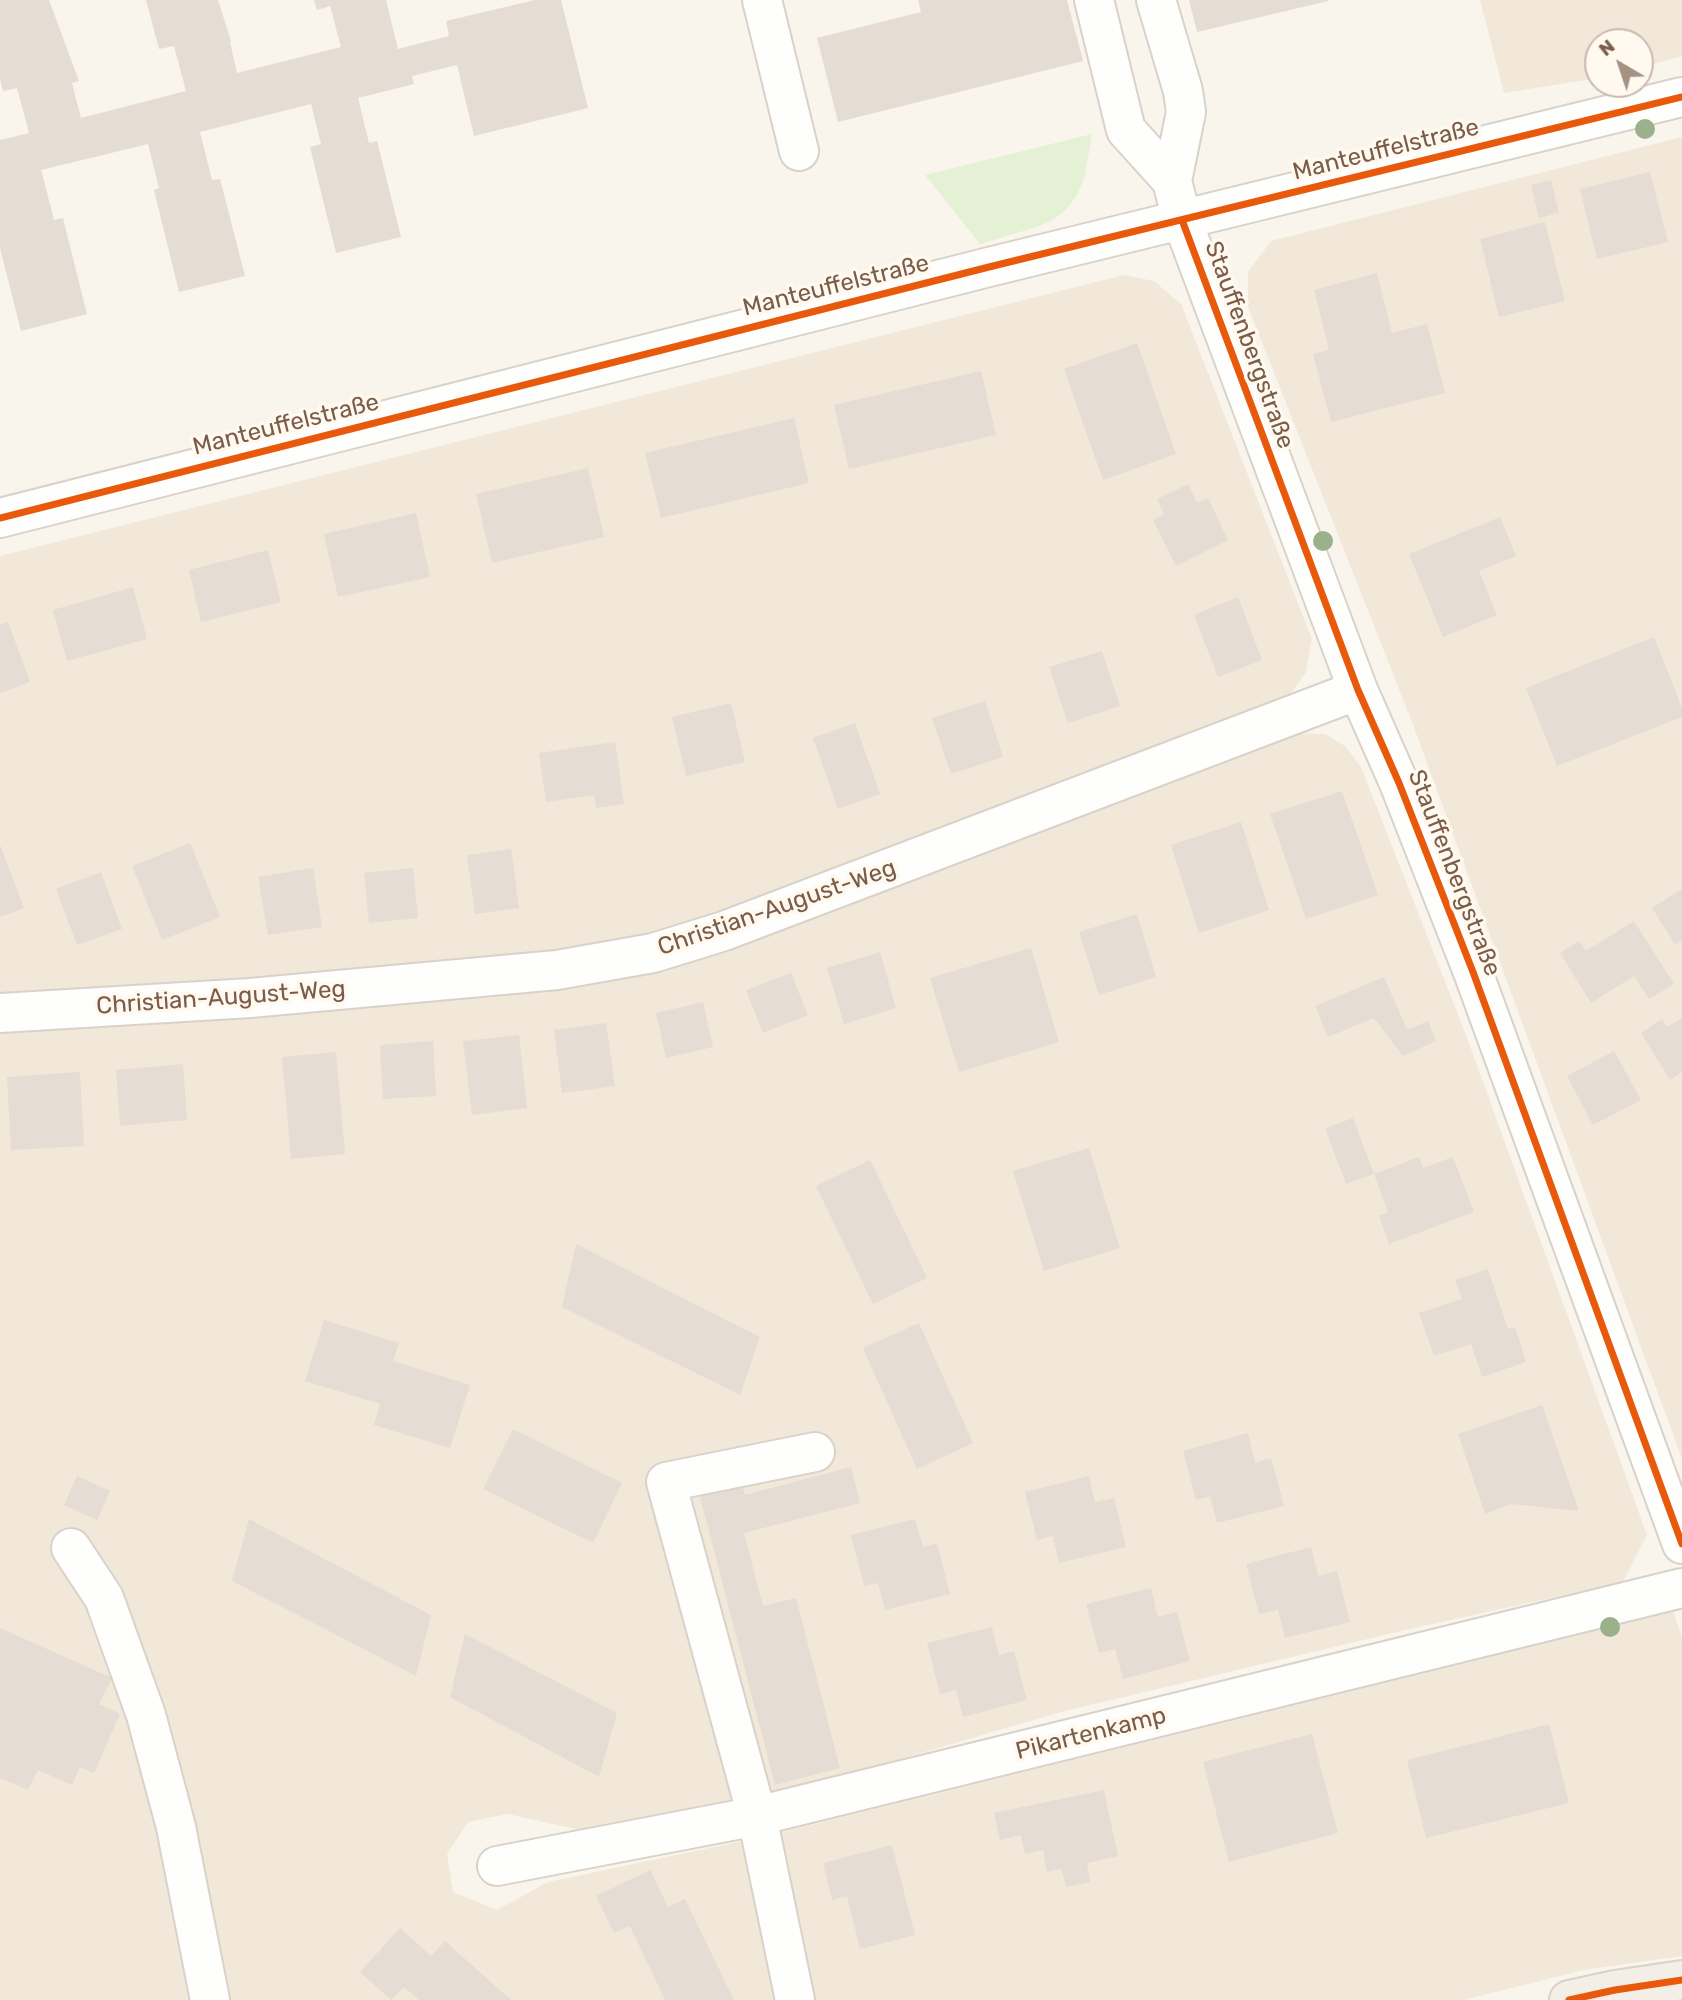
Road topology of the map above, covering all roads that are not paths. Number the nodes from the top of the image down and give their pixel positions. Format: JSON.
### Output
{"nodes":[{"id":1,"x":762,"y":0,"type":"edge"},
{"id":2,"x":1094,"y":0,"type":"edge"},
{"id":3,"x":1156,"y":0,"type":"edge"},
{"id":4,"x":1682,"y":97,"type":"edge"},
{"id":5,"x":799,"y":152,"type":"dead end"},
{"id":6,"x":1172,"y":181,"type":"junction"},
{"id":7,"x":1182,"y":220,"type":"junction"},
{"id":8,"x":0,"y":518,"type":"edge"},
{"id":9,"x":1358,"y":690,"type":"junction"},
{"id":10,"x":0,"y":1013,"type":"edge"},
{"id":11,"x":816,"y":1452,"type":"dead end"},
{"id":12,"x":1682,"y":1544,"type":"edge"},
{"id":13,"x":71,"y":1548,"type":"dead end"},
{"id":14,"x":1682,"y":1588,"type":"edge"},
{"id":15,"x":757,"y":1816,"type":"junction"},
{"id":16,"x":497,"y":1866,"type":"dead end"},
{"id":17,"x":1682,"y":1980,"type":"edge"},
{"id":18,"x":210,"y":2000,"type":"edge"},
{"id":19,"x":795,"y":2000,"type":"edge"},
{"id":20,"x":1569,"y":2000,"type":"edge"}],
"edges":[{"from":1,"to":5,"type":"street"},
{"from":2,"to":6,"type":"street"},
{"from":3,"to":6,"type":"street"},
{"from":4,"to":7,"type":"street","name":"Manteuffelstraße"},
{"from":6,"to":7,"type":"street","name":"Stauffenbergstraße"},
{"from":7,"to":8,"type":"street","name":"Manteuffelstraße"},
{"from":7,"to":9,"type":"street","name":"Stauffenbergstraße"},
{"from":9,"to":10,"type":"street","name":"Christian-August-Weg"},
{"from":9,"to":12,"type":"street","name":"Stauffenbergstraße"},
{"from":11,"to":15,"type":"street"},
{"from":13,"to":18,"type":"street"},
{"from":14,"to":15,"type":"street","name":"Pikartenkamp"},
{"from":15,"to":16,"type":"street","name":"Pikartenkamp"},
{"from":15,"to":19,"type":"street"},
{"from":17,"to":20,"type":"main road"}]}
